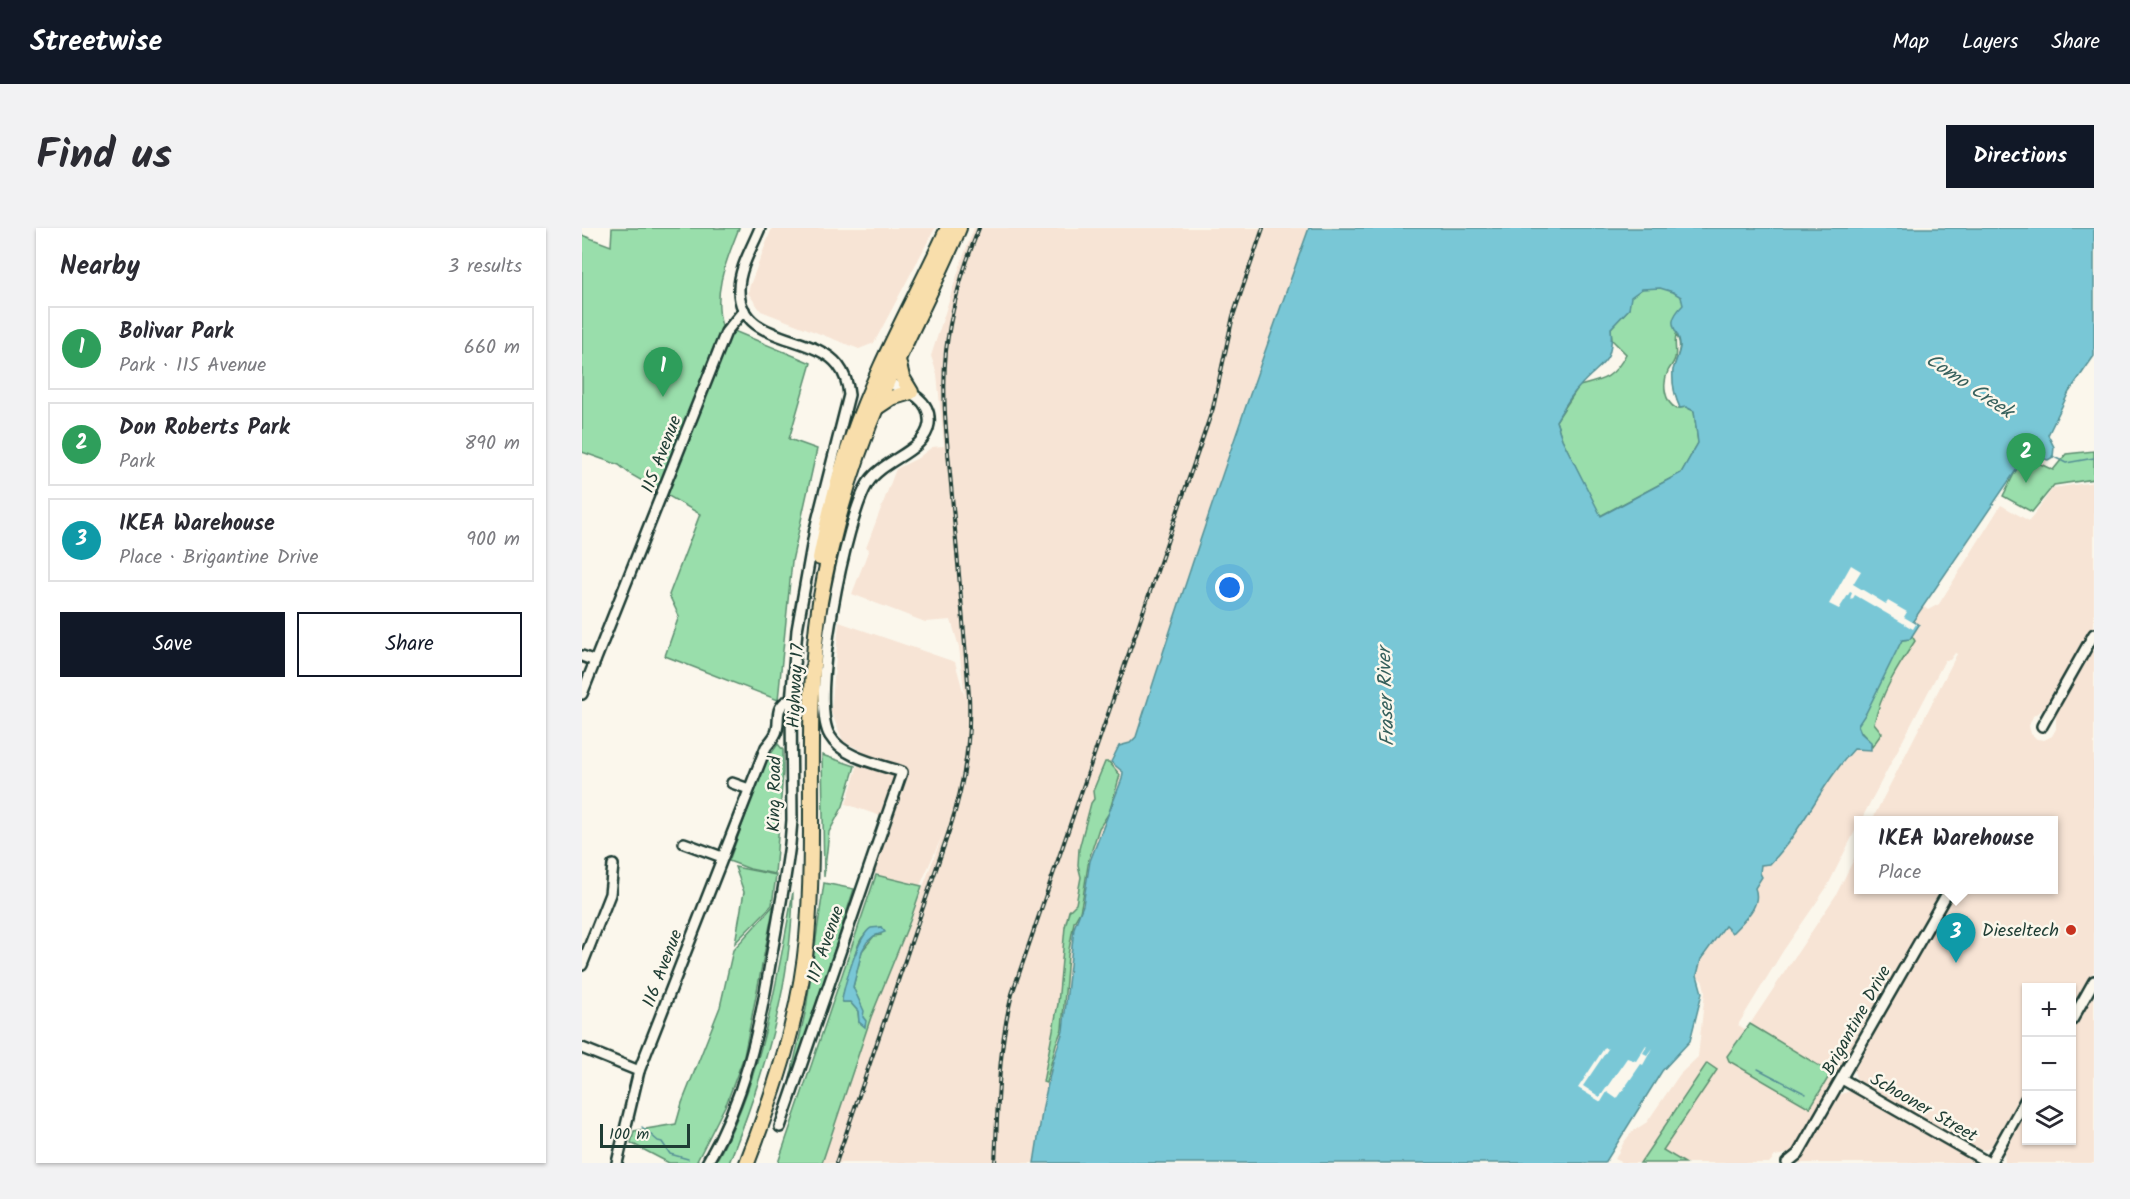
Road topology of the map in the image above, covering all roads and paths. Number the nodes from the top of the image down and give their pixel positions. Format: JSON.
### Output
{"nodes":[{"id":1,"x":760,"y":228,"type":"edge"},
{"id":2,"x":948,"y":228,"type":"edge"},
{"id":3,"x":959,"y":228,"type":"edge"},
{"id":4,"x":744,"y":310,"type":"junction"},
{"id":5,"x":898,"y":360,"type":"junction"},
{"id":6,"x":882,"y":380,"type":"junction"},
{"id":7,"x":911,"y":392,"type":"junction"},
{"id":8,"x":876,"y":408,"type":"junction"},
{"id":9,"x":2094,"y":634,"type":"edge"},
{"id":10,"x":582,"y":656,"type":"edge"},
{"id":11,"x":595,"y":661,"type":"junction"},
{"id":12,"x":582,"y":694,"type":"edge"},
{"id":13,"x":791,"y":702,"type":"junction"},
{"id":14,"x":2042,"y":726,"type":"dead end"},
{"id":15,"x":732,"y":783,"type":"dead end"},
{"id":16,"x":749,"y":789,"type":"junction"},
{"id":17,"x":684,"y":843,"type":"dead end"},
{"id":18,"x":723,"y":857,"type":"junction"},
{"id":19,"x":613,"y":865,"type":"dead end"},
{"id":20,"x":1947,"y":894,"type":"edge"},
{"id":21,"x":582,"y":965,"type":"edge"},
{"id":22,"x":2094,"y":981,"type":"edge"},
{"id":23,"x":2076,"y":1013,"type":"edge"},
{"id":24,"x":582,"y":1047,"type":"edge"},
{"id":25,"x":639,"y":1071,"type":"junction"},
{"id":26,"x":1842,"y":1079,"type":"junction"},
{"id":27,"x":2022,"y":1106,"type":"edge"},
{"id":28,"x":780,"y":1127,"type":"dead end"},
{"id":29,"x":617,"y":1163,"type":"edge"},
{"id":30,"x":706,"y":1163,"type":"edge"},
{"id":31,"x":737,"y":1163,"type":"edge"},
{"id":32,"x":747,"y":1163,"type":"edge"},
{"id":33,"x":1787,"y":1163,"type":"edge"},
{"id":34,"x":1989,"y":1163,"type":"edge"}],
"edges":[{"from":1,"to":4,"type":"street"},
{"from":2,"to":6,"type":"highway","name":"Highway 17"},
{"from":3,"to":5,"type":"highway","name":"Highway 17"},
{"from":4,"to":11,"type":"street","name":"115 Avenue"},
{"from":4,"to":13,"type":"street","name":"King Road"},
{"from":5,"to":6,"type":"highway","name":"Highway 17"},
{"from":5,"to":7,"type":"highway"},
{"from":6,"to":7,"type":"street"},
{"from":6,"to":8,"type":"highway","name":"Highway 17"},
{"from":6,"to":31,"type":"highway","name":"Highway 17"},
{"from":7,"to":8,"type":"highway"},
{"from":7,"to":28,"type":"street","name":"117 Avenue"},
{"from":8,"to":32,"type":"highway","name":"Highway 17"},
{"from":9,"to":14,"type":"street"},
{"from":10,"to":11,"type":"street"},
{"from":11,"to":12,"type":"street","name":"115 Avenue"},
{"from":13,"to":16,"type":"street","name":"116 Avenue"},
{"from":13,"to":30,"type":"street","name":"King Road"},
{"from":15,"to":16,"type":"street"},
{"from":16,"to":18,"type":"street","name":"116 Avenue"},
{"from":17,"to":18,"type":"street"},
{"from":18,"to":25,"type":"street","name":"116 Avenue"},
{"from":19,"to":21,"type":"street"},
{"from":20,"to":26,"type":"street","name":"Brigantine Drive"},
{"from":22,"to":23,"type":"street"},
{"from":24,"to":25,"type":"street"},
{"from":25,"to":29,"type":"street","name":"116 Avenue"},
{"from":26,"to":33,"type":"street","name":"Brigantine Drive"},
{"from":26,"to":34,"type":"street","name":"Schooner Street"},
{"from":27,"to":34,"type":"street"}]}
